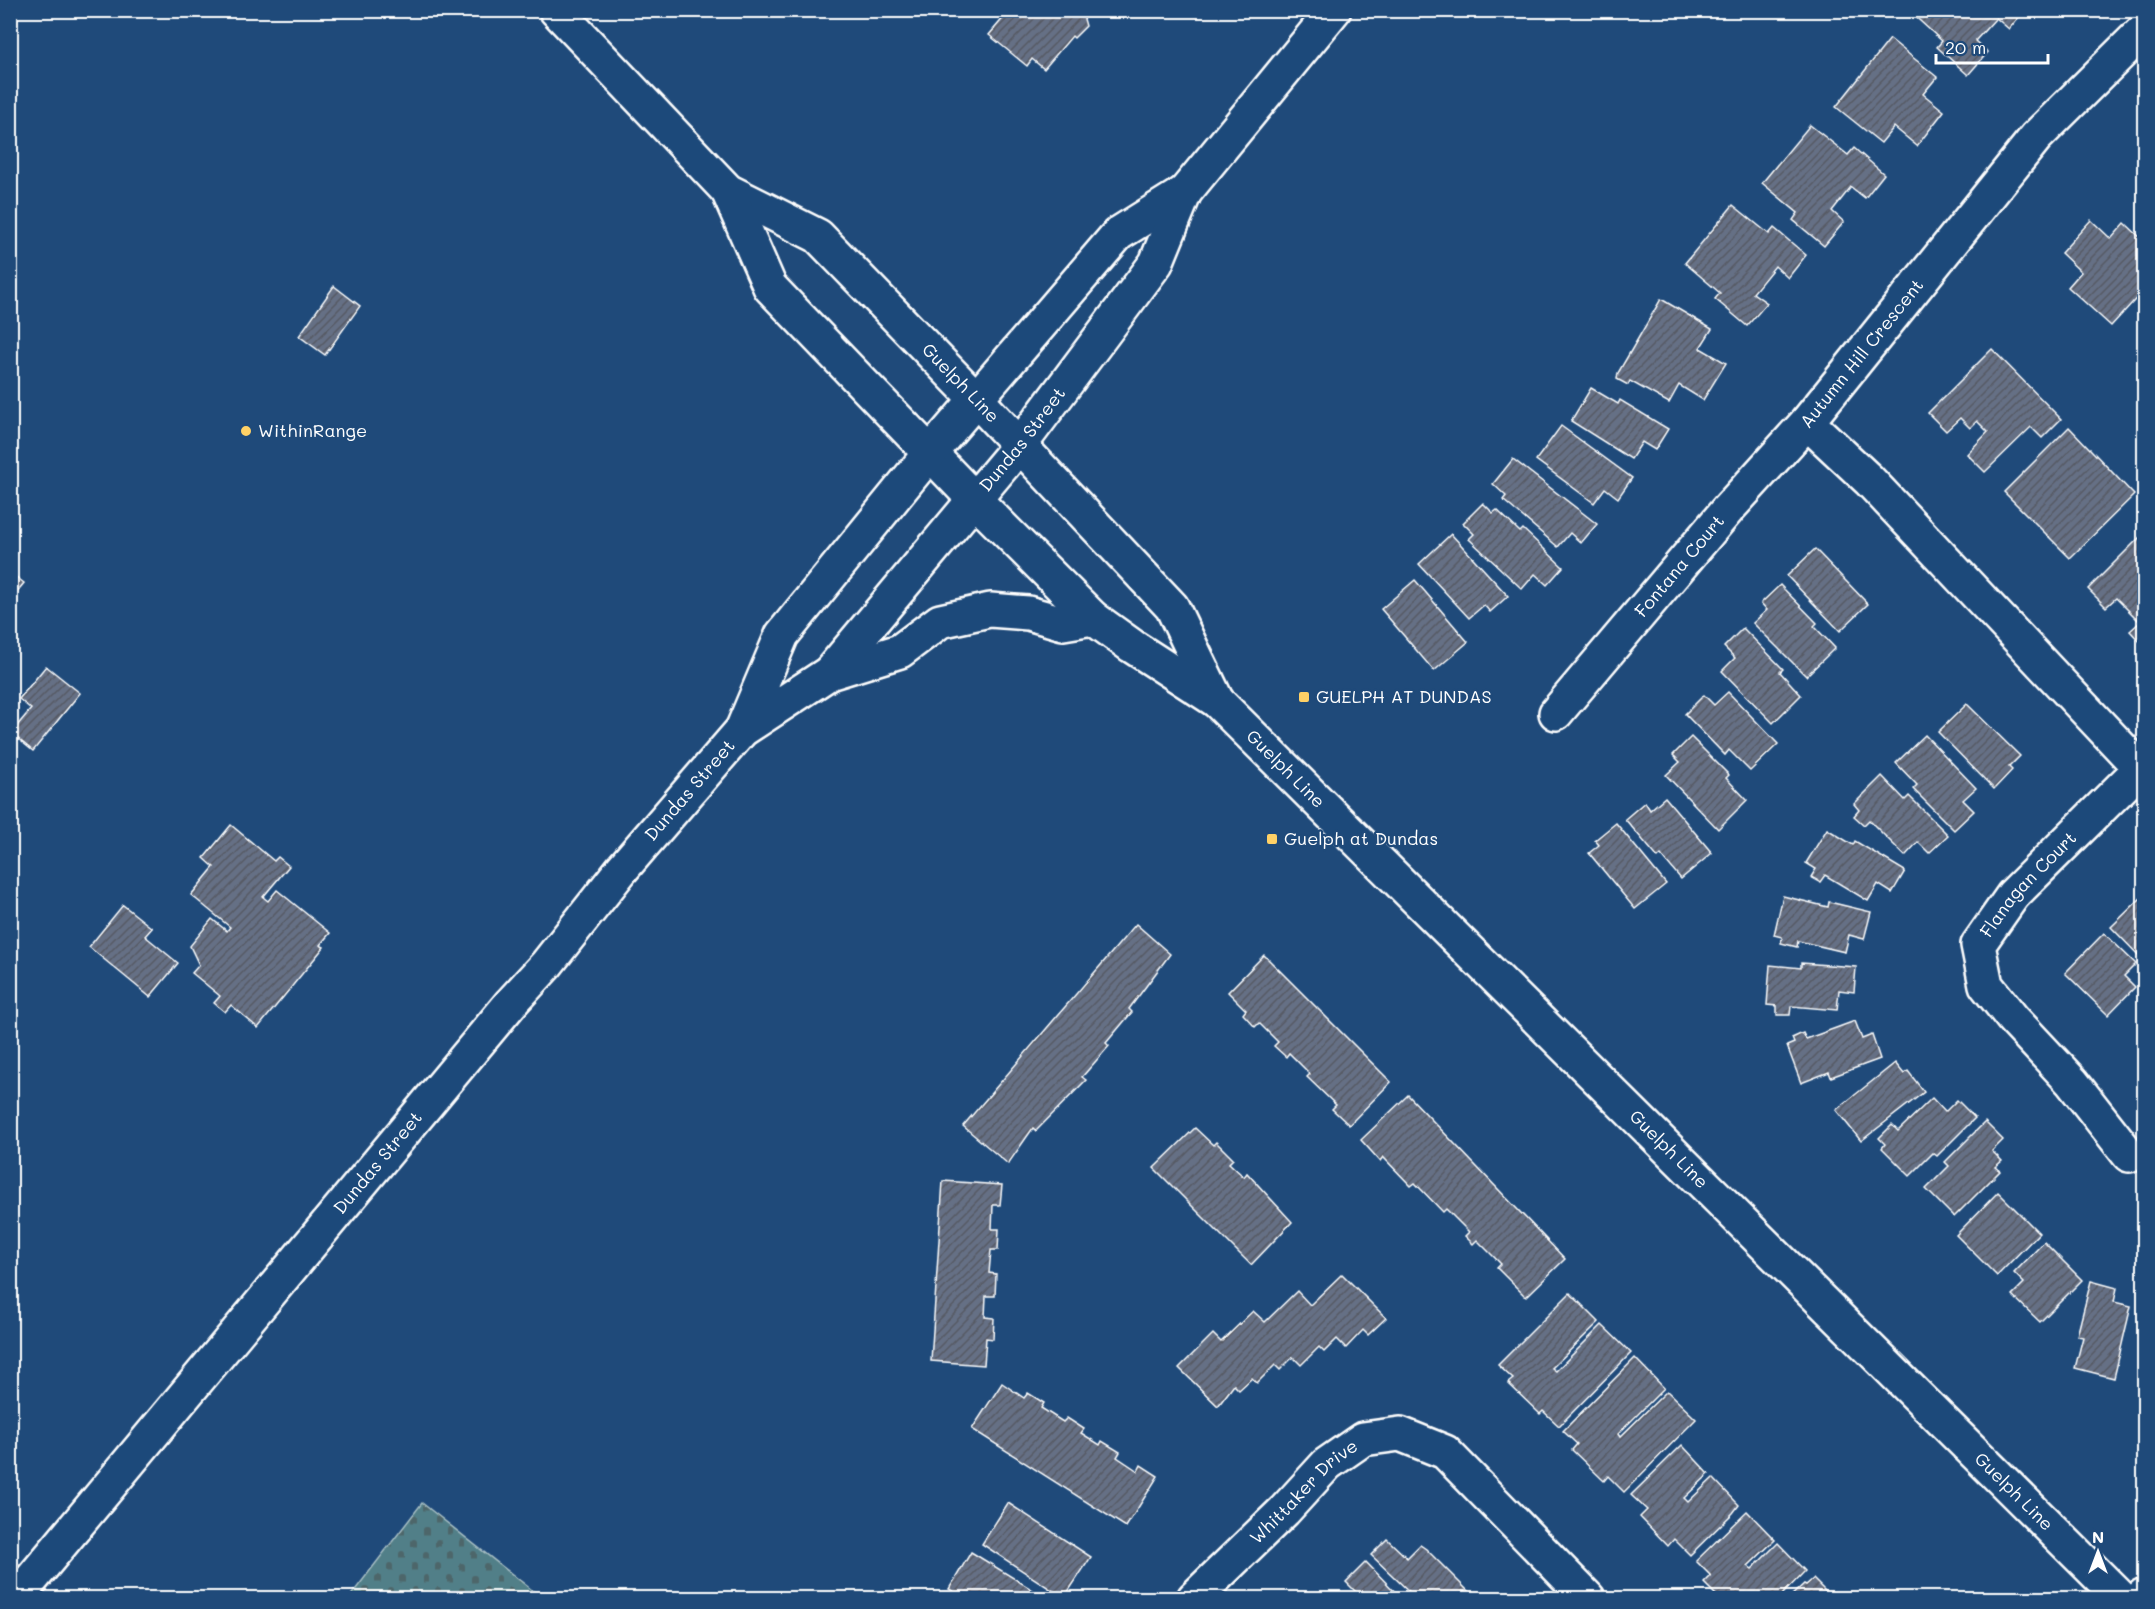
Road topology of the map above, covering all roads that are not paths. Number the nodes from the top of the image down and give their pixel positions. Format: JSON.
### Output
{"nodes":[{"id":1,"x":556,"y":10,"type":"edge"},
{"id":2,"x":1334,"y":10,"type":"edge"},
{"id":3,"x":2145,"y":30,"type":"edge"},
{"id":4,"x":728,"y":191,"type":"junction"},
{"id":5,"x":1185,"y":192,"type":"junction"},
{"id":6,"x":976,"y":399,"type":"junction"},
{"id":7,"x":1807,"y":422,"type":"junction"},
{"id":8,"x":1020,"y":446,"type":"junction"},
{"id":9,"x":930,"y":453,"type":"junction"},
{"id":10,"x":974,"y":499,"type":"junction"},
{"id":11,"x":1093,"y":618,"type":"junction"},
{"id":12,"x":829,"y":673,"type":"junction"},
{"id":13,"x":1217,"y":701,"type":"junction"},
{"id":14,"x":1556,"y":713,"type":"dead end"},
{"id":15,"x":742,"y":730,"type":"junction"},
{"id":16,"x":2143,"y":768,"type":"edge"},
{"id":17,"x":2129,"y":1155,"type":"dead end"},
{"id":18,"x":2145,"y":1595,"type":"edge"},
{"id":19,"x":16,"y":1599,"type":"edge"},
{"id":20,"x":1194,"y":1599,"type":"edge"},
{"id":21,"x":1588,"y":1599,"type":"edge"},
{"id":22,"x":2121,"y":1599,"type":"edge"},
{"id":23,"x":2141,"y":1599,"type":"edge"}],
"edges":[{"from":1,"to":4,"type":"main road","name":"Guelph Line"},
{"from":2,"to":5,"type":"main road","name":"Dundas Street"},
{"from":3,"to":7,"type":"main road","name":"Autumn Hill Crescent"},
{"from":4,"to":6,"type":"main road","name":"Guelph Line"},
{"from":4,"to":9,"type":"main road","name":"Guelph Line"},
{"from":5,"to":6,"type":"main road","name":"Dundas Street"},
{"from":5,"to":8,"type":"main road","name":"Dundas Street"},
{"from":6,"to":8,"type":"main road","name":"Guelph Line"},
{"from":6,"to":9,"type":"main road","name":"Dundas Street"},
{"from":7,"to":14,"type":"main road","name":"Fontana Court"},
{"from":7,"to":16,"type":"main road","name":"Autumn Hill Crescent"},
{"from":8,"to":10,"type":"main road","name":"Dundas Street"},
{"from":8,"to":13,"type":"main road","name":"Guelph Line"},
{"from":9,"to":10,"type":"main road","name":"Guelph Line"},
{"from":9,"to":15,"type":"main road","name":"Dundas Street"},
{"from":10,"to":11,"type":"main road","name":"Guelph Line"},
{"from":10,"to":12,"type":"main road","name":"Dundas Street"},
{"from":11,"to":12,"type":"main road"},
{"from":11,"to":13,"type":"main road","name":"Guelph Line"},
{"from":12,"to":15,"type":"main road","name":"Dundas Street"},
{"from":13,"to":22,"type":"main road","name":"Guelph Line"},
{"from":15,"to":19,"type":"main road","name":"Dundas Street"},
{"from":16,"to":17,"type":"main road","name":"Flanagan Court"},
{"from":18,"to":23,"type":"main road"},
{"from":20,"to":21,"type":"main road","name":"Whittaker Drive"}]}
